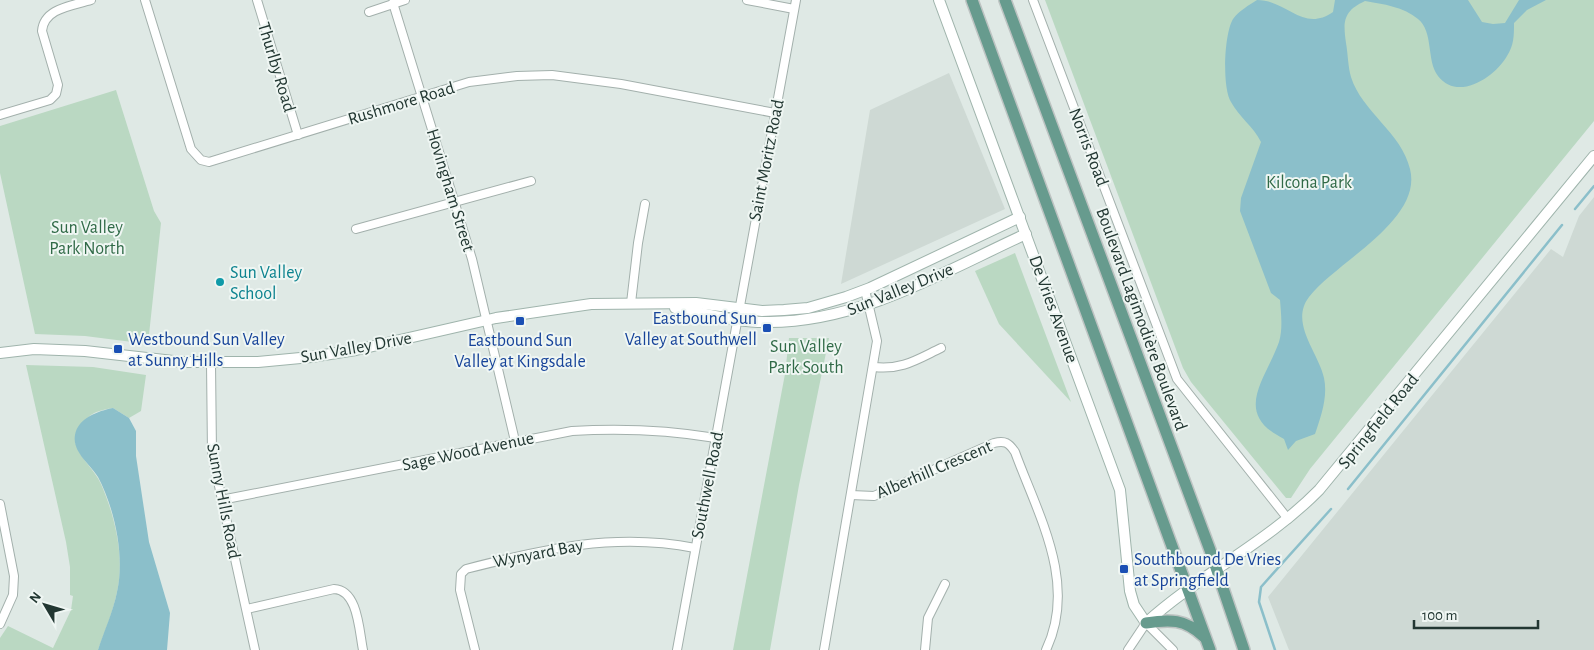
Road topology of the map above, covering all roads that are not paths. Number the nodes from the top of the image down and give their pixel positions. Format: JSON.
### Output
{"nodes":[{"id":1,"x":91,"y":0,"type":"edge"},
{"id":2,"x":145,"y":0,"type":"edge"},
{"id":3,"x":257,"y":0,"type":"edge"},
{"id":4,"x":406,"y":0,"type":"edge"},
{"id":5,"x":747,"y":0,"type":"edge"},
{"id":6,"x":796,"y":0,"type":"edge"},
{"id":7,"x":938,"y":0,"type":"edge"},
{"id":8,"x":972,"y":0,"type":"edge"},
{"id":9,"x":1005,"y":0,"type":"edge"},
{"id":10,"x":1033,"y":0,"type":"edge"},
{"id":11,"x":392,"y":3,"type":"junction"},
{"id":12,"x":794,"y":9,"type":"junction"},
{"id":13,"x":369,"y":12,"type":"dead end"},
{"id":14,"x":423,"y":96,"type":"junction"},
{"id":15,"x":775,"y":113,"type":"junction"},
{"id":16,"x":0,"y":115,"type":"edge"},
{"id":17,"x":298,"y":135,"type":"junction"},
{"id":18,"x":1594,"y":156,"type":"edge"},
{"id":19,"x":531,"y":181,"type":"dead end"},
{"id":20,"x":455,"y":202,"type":"junction"},
{"id":21,"x":645,"y":204,"type":"dead end"},
{"id":22,"x":1020,"y":217,"type":"junction"},
{"id":23,"x":356,"y":229,"type":"dead end"},
{"id":24,"x":1026,"y":234,"type":"junction"},
{"id":25,"x":865,"y":290,"type":"junction"},
{"id":26,"x":631,"y":303,"type":"junction"},
{"id":27,"x":649,"y":304,"type":"junction"},
{"id":28,"x":870,"y":305,"type":"junction"},
{"id":29,"x":739,"y":308,"type":"junction"},
{"id":30,"x":736,"y":319,"type":"junction"},
{"id":31,"x":487,"y":321,"type":"junction"},
{"id":32,"x":941,"y":348,"type":"dead end"},
{"id":33,"x":0,"y":353,"type":"edge"},
{"id":34,"x":211,"y":363,"type":"junction"},
{"id":35,"x":874,"y":367,"type":"junction"},
{"id":36,"x":716,"y":438,"type":"junction"},
{"id":37,"x":515,"y":441,"type":"junction"},
{"id":38,"x":851,"y":496,"type":"junction"},
{"id":39,"x":221,"y":500,"type":"junction"},
{"id":40,"x":0,"y":504,"type":"edge"},
{"id":41,"x":1288,"y":519,"type":"junction"},
{"id":42,"x":695,"y":548,"type":"junction"},
{"id":43,"x":1216,"y":569,"type":"junction"},
{"id":44,"x":945,"y":584,"type":"dead end"},
{"id":45,"x":1187,"y":589,"type":"junction"},
{"id":46,"x":246,"y":609,"type":"junction"},
{"id":47,"x":1146,"y":623,"type":"junction"},
{"id":48,"x":0,"y":624,"type":"edge"},
{"id":49,"x":1206,"y":639,"type":"junction"},
{"id":50,"x":255,"y":650,"type":"edge"},
{"id":51,"x":363,"y":650,"type":"edge"},
{"id":52,"x":474,"y":650,"type":"edge"},
{"id":53,"x":677,"y":650,"type":"edge"},
{"id":54,"x":824,"y":650,"type":"edge"},
{"id":55,"x":925,"y":650,"type":"edge"},
{"id":56,"x":1046,"y":650,"type":"edge"},
{"id":57,"x":1128,"y":650,"type":"edge"},
{"id":58,"x":1173,"y":650,"type":"edge"},
{"id":59,"x":1210,"y":650,"type":"edge"},
{"id":60,"x":1244,"y":650,"type":"edge"}],
"edges":[{"from":1,"to":16,"type":"street"},
{"from":2,"to":17,"type":"street","name":"Rushmore Road"},
{"from":3,"to":17,"type":"street","name":"Thurlby Road"},
{"from":4,"to":11,"type":"street"},
{"from":5,"to":12,"type":"street"},
{"from":6,"to":12,"type":"street","name":"Saint Moritz Road"},
{"from":7,"to":22,"type":"street","name":"De Vries Avenue"},
{"from":8,"to":45,"type":"main road"},
{"from":9,"to":43,"type":"main road","name":"Boulevard Lagimodière Boulevard"},
{"from":10,"to":41,"type":"street","name":"Norris Road"},
{"from":11,"to":13,"type":"street"},
{"from":11,"to":14,"type":"street","name":"Hovingham Street"},
{"from":12,"to":15,"type":"street","name":"Saint Moritz Road"},
{"from":14,"to":15,"type":"street","name":"Rushmore Road"},
{"from":14,"to":17,"type":"street","name":"Rushmore Road"},
{"from":14,"to":20,"type":"street","name":"Hovingham Street"},
{"from":15,"to":29,"type":"street","name":"Saint Moritz Road"},
{"from":18,"to":41,"type":"street","name":"Springfield Road"},
{"from":19,"to":20,"type":"street"},
{"from":20,"to":23,"type":"street"},
{"from":20,"to":31,"type":"street","name":"Hovingham Street"},
{"from":21,"to":26,"type":"street"},
{"from":22,"to":24,"type":"street","name":"De Vries Avenue"},
{"from":22,"to":25,"type":"street","name":"Sun Valley Drive"},
{"from":24,"to":28,"type":"street","name":"Sun Valley Drive"},
{"from":24,"to":47,"type":"street","name":"De Vries Avenue"},
{"from":25,"to":28,"type":"street","name":"Alberhill Crescent"},
{"from":25,"to":29,"type":"street","name":"Sun Valley Drive"},
{"from":26,"to":27,"type":"street","name":"Sun Valley Drive"},
{"from":26,"to":31,"type":"street","name":"Sun Valley Drive"},
{"from":27,"to":29,"type":"street","name":"Sun Valley Drive"},
{"from":27,"to":30,"type":"street","name":"Sun Valley Drive"},
{"from":28,"to":30,"type":"street","name":"Sun Valley Drive"},
{"from":28,"to":35,"type":"street","name":"Alberhill Crescent"},
{"from":29,"to":30,"type":"street","name":"Saint Moritz Road"},
{"from":30,"to":36,"type":"street","name":"Southwell Road"},
{"from":31,"to":34,"type":"street","name":"Sun Valley Drive"},
{"from":31,"to":37,"type":"street","name":"Hovingham Street"},
{"from":32,"to":35,"type":"street"},
{"from":33,"to":34,"type":"street","name":"Sun Valley Drive"},
{"from":34,"to":39,"type":"street","name":"Sunny Hills Road"},
{"from":35,"to":38,"type":"street","name":"Alberhill Crescent"},
{"from":36,"to":37,"type":"street","name":"Sage Wood Avenue"},
{"from":36,"to":42,"type":"street","name":"Southwell Road"},
{"from":37,"to":39,"type":"street","name":"Sage Wood Avenue"},
{"from":38,"to":54,"type":"street","name":"Alberhill Crescent"},
{"from":38,"to":56,"type":"street","name":"Alberhill Crescent"},
{"from":39,"to":46,"type":"street","name":"Sunny Hills Road"},
{"from":40,"to":48,"type":"street"},
{"from":41,"to":43,"type":"street","name":"Springfield Road"},
{"from":42,"to":52,"type":"street","name":"Wynyard Bay"},
{"from":42,"to":53,"type":"street","name":"Southwell Road"},
{"from":43,"to":45,"type":"street","name":"Springfield Road"},
{"from":43,"to":60,"type":"main road","name":"Boulevard Lagimodière Boulevard"},
{"from":44,"to":55,"type":"street"},
{"from":45,"to":47,"type":"street","name":"Springfield Road"},
{"from":45,"to":49,"type":"main road"},
{"from":46,"to":50,"type":"street","name":"Sunny Hills Road"},
{"from":46,"to":51,"type":"street"},
{"from":47,"to":49,"type":"main road"},
{"from":47,"to":57,"type":"street","name":"Springfield Road"},
{"from":47,"to":58,"type":"street"},
{"from":49,"to":59,"type":"main road"}]}
